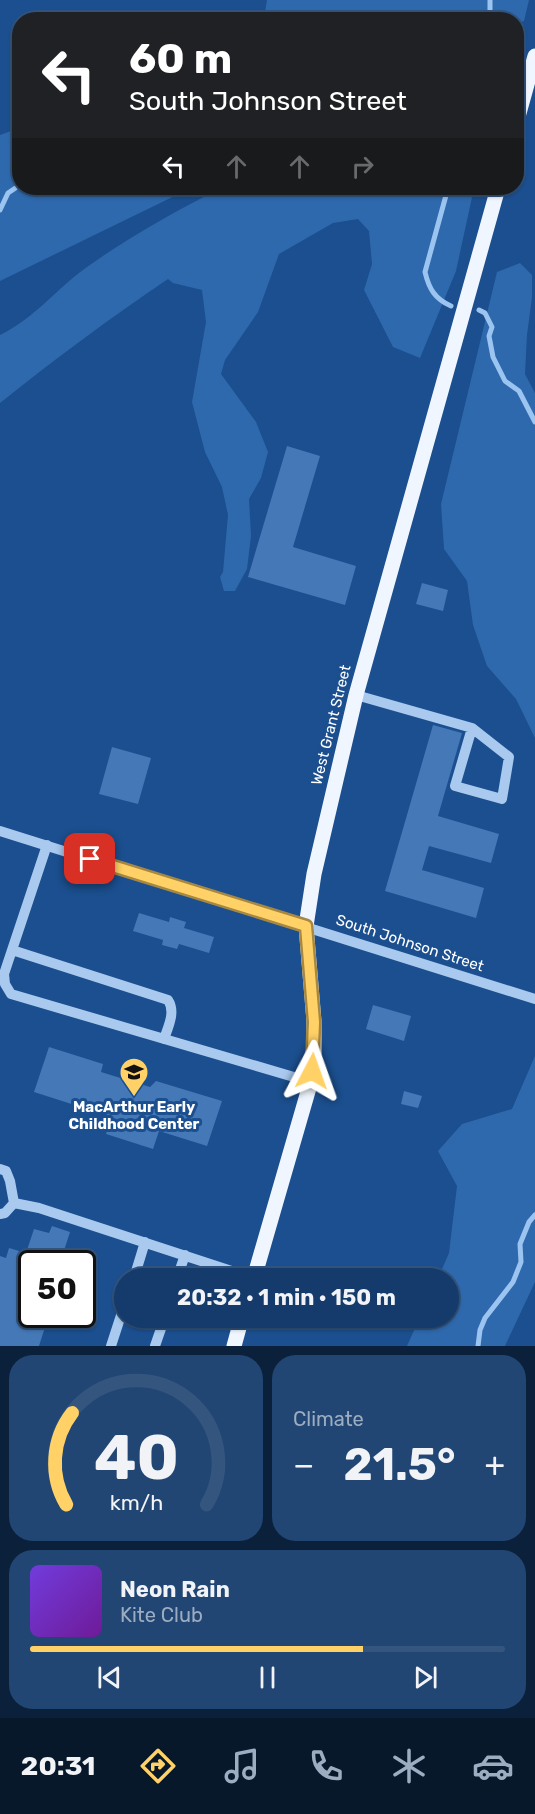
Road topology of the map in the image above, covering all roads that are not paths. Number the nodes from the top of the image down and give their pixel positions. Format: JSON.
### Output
{"nodes":[{"id":1,"x":535,"y":56,"type":"edge"},
{"id":2,"x":524,"y":95,"type":"edge"},
{"id":3,"x":496,"y":195,"type":"edge"},
{"id":4,"x":356,"y":694,"type":"junction"},
{"id":5,"x":472,"y":728,"type":"junction"},
{"id":6,"x":0,"y":831,"type":"edge"},
{"id":7,"x":47,"y":845,"type":"junction"},
{"id":8,"x":306,"y":926,"type":"junction"},
{"id":9,"x":12,"y":950,"type":"junction"},
{"id":10,"x":535,"y":999,"type":"edge"},
{"id":11,"x":164,"y":1039,"type":"junction"},
{"id":12,"x":310,"y":1080,"type":"junction"},
{"id":13,"x":0,"y":1169,"type":"edge"},
{"id":14,"x":14,"y":1203,"type":"junction"},
{"id":15,"x":0,"y":1214,"type":"edge"},
{"id":16,"x":145,"y":1242,"type":"junction"},
{"id":17,"x":185,"y":1255,"type":"junction"},
{"id":18,"x":137,"y":1268,"type":"edge"},
{"id":19,"x":180,"y":1268,"type":"edge"},
{"id":20,"x":223,"y":1268,"type":"edge"},
{"id":21,"x":256,"y":1268,"type":"edge"},
{"id":22,"x":117,"y":1328,"type":"edge"},
{"id":23,"x":161,"y":1328,"type":"edge"},
{"id":24,"x":239,"y":1328,"type":"edge"},
{"id":25,"x":111,"y":1346,"type":"edge"},
{"id":26,"x":155,"y":1346,"type":"edge"},
{"id":27,"x":234,"y":1346,"type":"edge"}],
"edges":[{"from":1,"to":2,"type":"main road"},
{"from":3,"to":4,"type":"main road","name":"West Grant Street"},
{"from":4,"to":5,"type":"street"},
{"from":4,"to":8,"type":"main road","name":"West Grant Street"},
{"from":5,"to":5,"type":"street"},
{"from":6,"to":7,"type":"street","name":"South Johnson Street"},
{"from":7,"to":8,"type":"street","name":"South Johnson Street"},
{"from":7,"to":9,"type":"street"},
{"from":8,"to":10,"type":"street","name":"South Johnson Street"},
{"from":8,"to":12,"type":"main road","name":"West Grant Street"},
{"from":9,"to":11,"type":"street"},
{"from":9,"to":11,"type":"street"},
{"from":11,"to":12,"type":"street"},
{"from":12,"to":21,"type":"main road","name":"West Grant Street"},
{"from":13,"to":14,"type":"street"},
{"from":14,"to":15,"type":"street"},
{"from":14,"to":16,"type":"street"},
{"from":16,"to":17,"type":"street"},
{"from":16,"to":18,"type":"street"},
{"from":17,"to":19,"type":"street"},
{"from":17,"to":20,"type":"street"},
{"from":22,"to":25,"type":"street"},
{"from":23,"to":26,"type":"street"},
{"from":24,"to":27,"type":"main road"}]}
